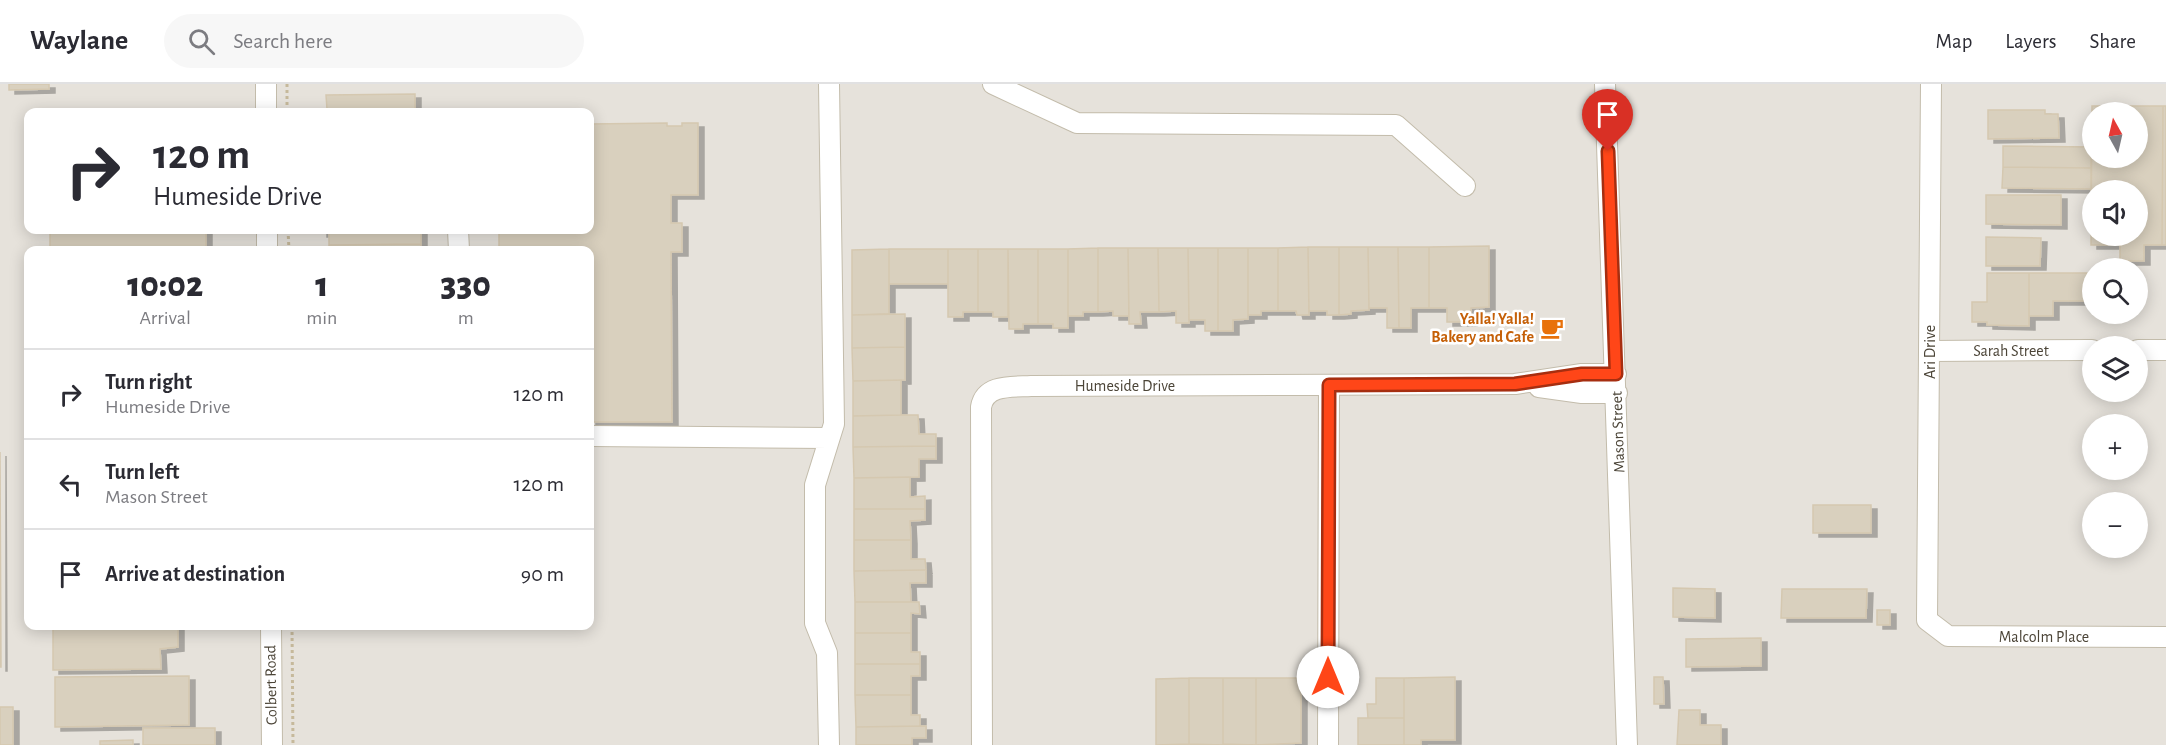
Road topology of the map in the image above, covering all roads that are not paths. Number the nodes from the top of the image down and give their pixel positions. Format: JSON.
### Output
{"nodes":[{"id":1,"x":266,"y":84,"type":"edge"},
{"id":2,"x":829,"y":84,"type":"edge"},
{"id":3,"x":993,"y":84,"type":"edge"},
{"id":4,"x":1605,"y":84,"type":"edge"},
{"id":5,"x":1931,"y":84,"type":"edge"},
{"id":6,"x":266,"y":108,"type":"edge"},
{"id":7,"x":1465,"y":186,"type":"dead end"},
{"id":8,"x":1930,"y":351,"type":"junction"},
{"id":9,"x":2082,"y":351,"type":"edge"},
{"id":10,"x":2148,"y":351,"type":"edge"},
{"id":11,"x":2166,"y":351,"type":"edge"},
{"id":12,"x":1616,"y":383,"type":"junction"},
{"id":13,"x":1329,"y":385,"type":"junction"},
{"id":14,"x":594,"y":436,"type":"edge"},
{"id":15,"x":829,"y":438,"type":"junction"},
{"id":16,"x":1927,"y":620,"type":"joint"},
{"id":17,"x":271,"y":630,"type":"edge"},
{"id":18,"x":2166,"y":637,"type":"edge"},
{"id":19,"x":272,"y":745,"type":"edge"},
{"id":20,"x":829,"y":745,"type":"edge"},
{"id":21,"x":982,"y":745,"type":"edge"},
{"id":22,"x":1328,"y":745,"type":"edge"},
{"id":23,"x":1627,"y":745,"type":"edge"}],
"edges":[{"from":1,"to":6,"type":"street"},
{"from":2,"to":15,"type":"street"},
{"from":3,"to":7,"type":"street"},
{"from":4,"to":12,"type":"street","name":"Mason Street"},
{"from":5,"to":8,"type":"street","name":"Ari Drive"},
{"from":8,"to":9,"type":"street","name":"Sarah Street"},
{"from":8,"to":16,"type":"street","name":"Ari Drive"},
{"from":10,"to":11,"type":"street"},
{"from":12,"to":13,"type":"street","name":"Humeside Drive"},
{"from":12,"to":23,"type":"street","name":"Mason Street"},
{"from":13,"to":21,"type":"street","name":"Humeside Drive"},
{"from":13,"to":22,"type":"street"},
{"from":14,"to":15,"type":"street"},
{"from":15,"to":20,"type":"street"},
{"from":16,"to":18,"type":"street","name":"Malcolm Place"},
{"from":17,"to":19,"type":"street","name":"Colbert Road"}]}
